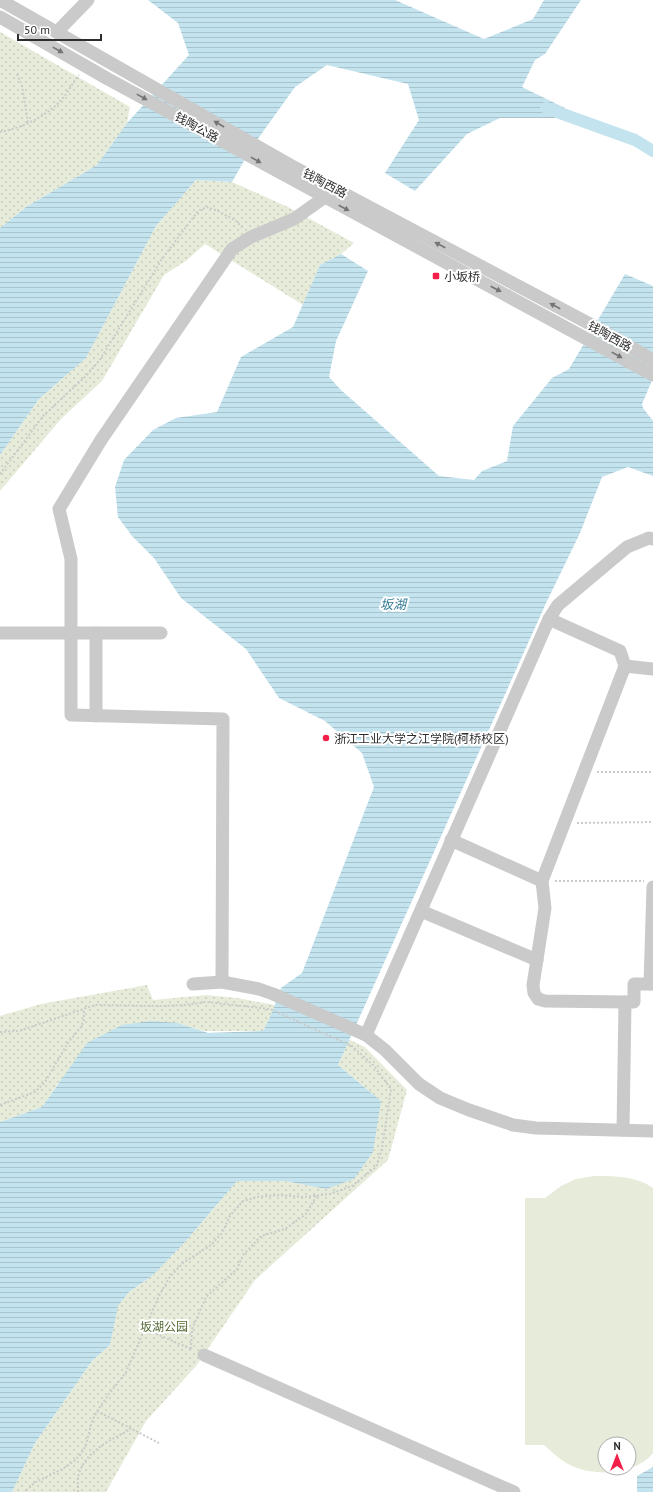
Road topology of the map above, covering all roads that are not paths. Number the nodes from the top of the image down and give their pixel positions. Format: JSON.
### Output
{"nodes":[{"id":1,"x":0,"y":0,"type":"edge"},
{"id":2,"x":88,"y":0,"type":"edge"},
{"id":3,"x":0,"y":17,"type":"edge"},
{"id":4,"x":57,"y":32,"type":"junction"},
{"id":5,"x":288,"y":170,"type":"junction"},
{"id":6,"x":325,"y":197,"type":"junction"},
{"id":7,"x":653,"y":360,"type":"edge"},
{"id":8,"x":653,"y":375,"type":"edge"},
{"id":9,"x":653,"y":539,"type":"edge"},
{"id":10,"x":549,"y":618,"type":"junction"},
{"id":11,"x":71,"y":632,"type":"junction"},
{"id":12,"x":96,"y":632,"type":"junction"},
{"id":13,"x":161,"y":632,"type":"dead end"},
{"id":14,"x":0,"y":633,"type":"edge"},
{"id":15,"x":625,"y":666,"type":"junction"},
{"id":16,"x":653,"y":668,"type":"edge"},
{"id":17,"x":96,"y":716,"type":"junction"},
{"id":18,"x":451,"y":840,"type":"junction"},
{"id":19,"x":542,"y":881,"type":"junction"},
{"id":20,"x":649,"y":884,"type":"edge"},
{"id":21,"x":421,"y":911,"type":"junction"},
{"id":22,"x":536,"y":960,"type":"junction"},
{"id":23,"x":222,"y":982,"type":"junction"},
{"id":24,"x":193,"y":984,"type":"dead end"},
{"id":25,"x":652,"y":984,"type":"edge"},
{"id":26,"x":625,"y":1002,"type":"junction"},
{"id":27,"x":366,"y":1035,"type":"junction"},
{"id":28,"x":623,"y":1130,"type":"junction"},
{"id":29,"x":653,"y":1131,"type":"edge"},
{"id":30,"x":204,"y":1355,"type":"road end"},
{"id":31,"x":514,"y":1492,"type":"edge"}],
"edges":[{"from":1,"to":4,"type":"street","name":"钱陶西路"},
{"from":2,"to":4,"type":"street"},
{"from":3,"to":5,"type":"street","name":"钱陶公路","one_way":true},
{"from":5,"to":4,"type":"street","name":"钱陶西路","one_way":true},
{"from":5,"to":6,"type":"street","name":"钱陶西路"},
{"from":7,"to":5,"type":"street","name":"钱陶西路","one_way":true},
{"from":6,"to":8,"type":"street","name":"钱陶西路","one_way":true},
{"from":6,"to":11,"type":"street"},
{"from":9,"to":10,"type":"street"},
{"from":10,"to":15,"type":"street"},
{"from":10,"to":18,"type":"street"},
{"from":11,"to":12,"type":"street"},
{"from":11,"to":14,"type":"street"},
{"from":11,"to":17,"type":"street"},
{"from":12,"to":13,"type":"street"},
{"from":12,"to":17,"type":"street"},
{"from":15,"to":16,"type":"street"},
{"from":15,"to":19,"type":"street"},
{"from":17,"to":23,"type":"street"},
{"from":18,"to":19,"type":"street"},
{"from":18,"to":21,"type":"street"},
{"from":19,"to":22,"type":"street"},
{"from":20,"to":25,"type":"street"},
{"from":21,"to":22,"type":"street"},
{"from":21,"to":27,"type":"street"},
{"from":22,"to":26,"type":"street"},
{"from":23,"to":24,"type":"street"},
{"from":23,"to":27,"type":"street"},
{"from":25,"to":26,"type":"street"},
{"from":26,"to":28,"type":"street"},
{"from":27,"to":28,"type":"street"},
{"from":28,"to":29,"type":"street"},
{"from":30,"to":31,"type":"street"}]}
